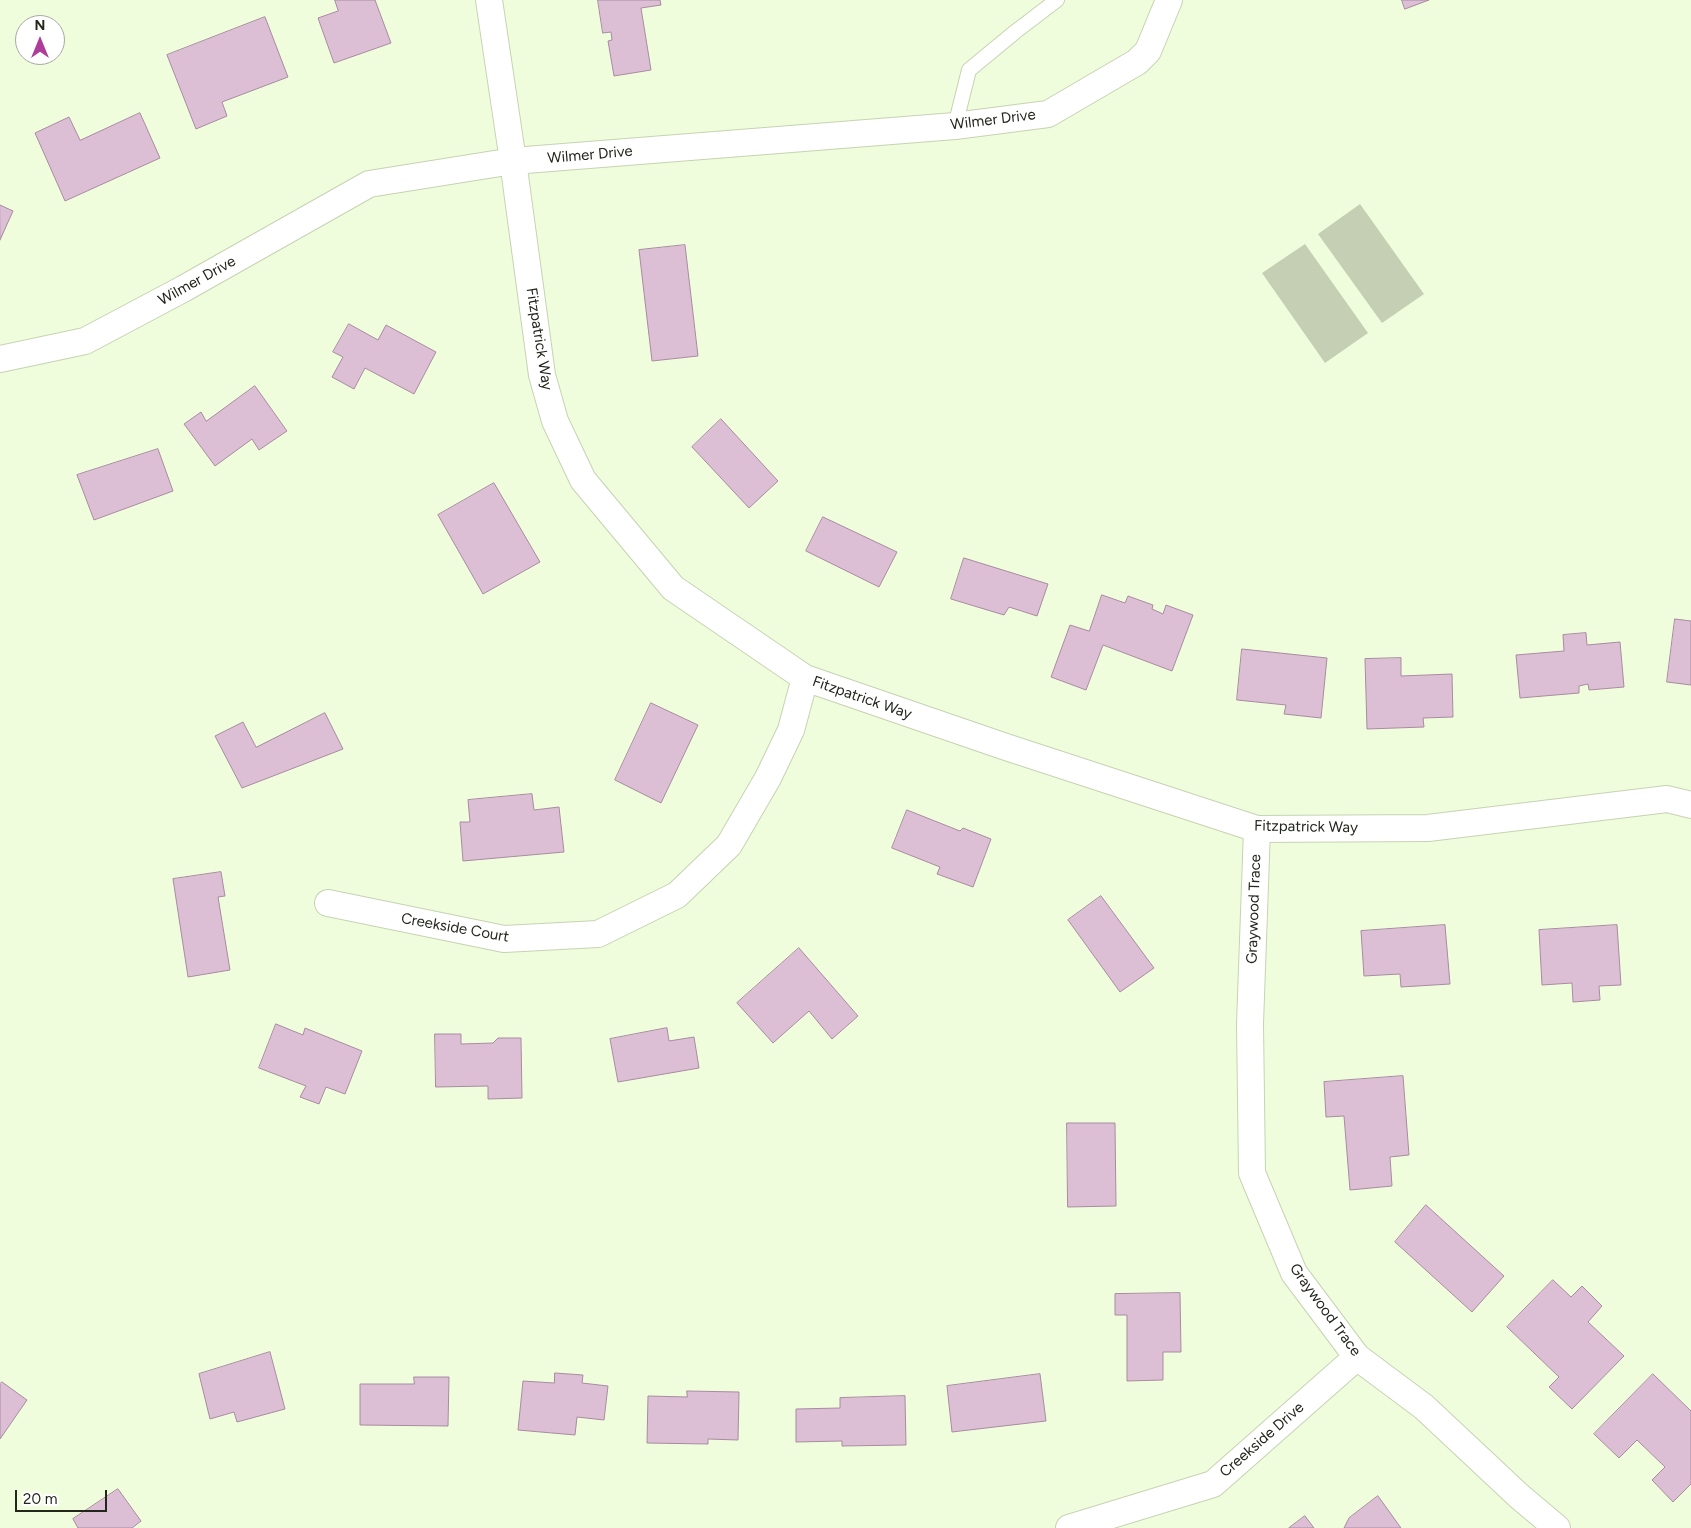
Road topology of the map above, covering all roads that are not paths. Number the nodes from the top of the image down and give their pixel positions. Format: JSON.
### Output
{"nodes":[{"id":1,"x":488,"y":0,"type":"edge"},
{"id":2,"x":1058,"y":0,"type":"edge"},
{"id":3,"x":1169,"y":0,"type":"edge"},
{"id":4,"x":954,"y":126,"type":"junction"},
{"id":5,"x":513,"y":161,"type":"junction"},
{"id":6,"x":0,"y":359,"type":"edge"},
{"id":7,"x":805,"y":678,"type":"junction"},
{"id":8,"x":1691,"y":804,"type":"edge"},
{"id":9,"x":1257,"y":829,"type":"junction"},
{"id":10,"x":328,"y":903,"type":"dead end"},
{"id":11,"x":1357,"y":1357,"type":"junction"},
{"id":12,"x":1069,"y":1528,"type":"edge"},
{"id":13,"x":1557,"y":1528,"type":"edge"}],
"edges":[{"from":1,"to":5,"type":"street","name":"Fitzpatrick Way"},
{"from":2,"to":4,"type":"lane"},
{"from":3,"to":4,"type":"street","name":"Wilmer Drive"},
{"from":4,"to":5,"type":"street","name":"Wilmer Drive"},
{"from":5,"to":6,"type":"street","name":"Wilmer Drive"},
{"from":5,"to":7,"type":"street","name":"Fitzpatrick Way"},
{"from":7,"to":9,"type":"street","name":"Fitzpatrick Way"},
{"from":7,"to":10,"type":"street","name":"Creekside Court"},
{"from":8,"to":9,"type":"street","name":"Fitzpatrick Way"},
{"from":9,"to":11,"type":"street","name":"Graywood Trace"},
{"from":11,"to":12,"type":"street","name":"Creekside Drive"},
{"from":11,"to":13,"type":"street","name":"Graywood Trace"}]}
